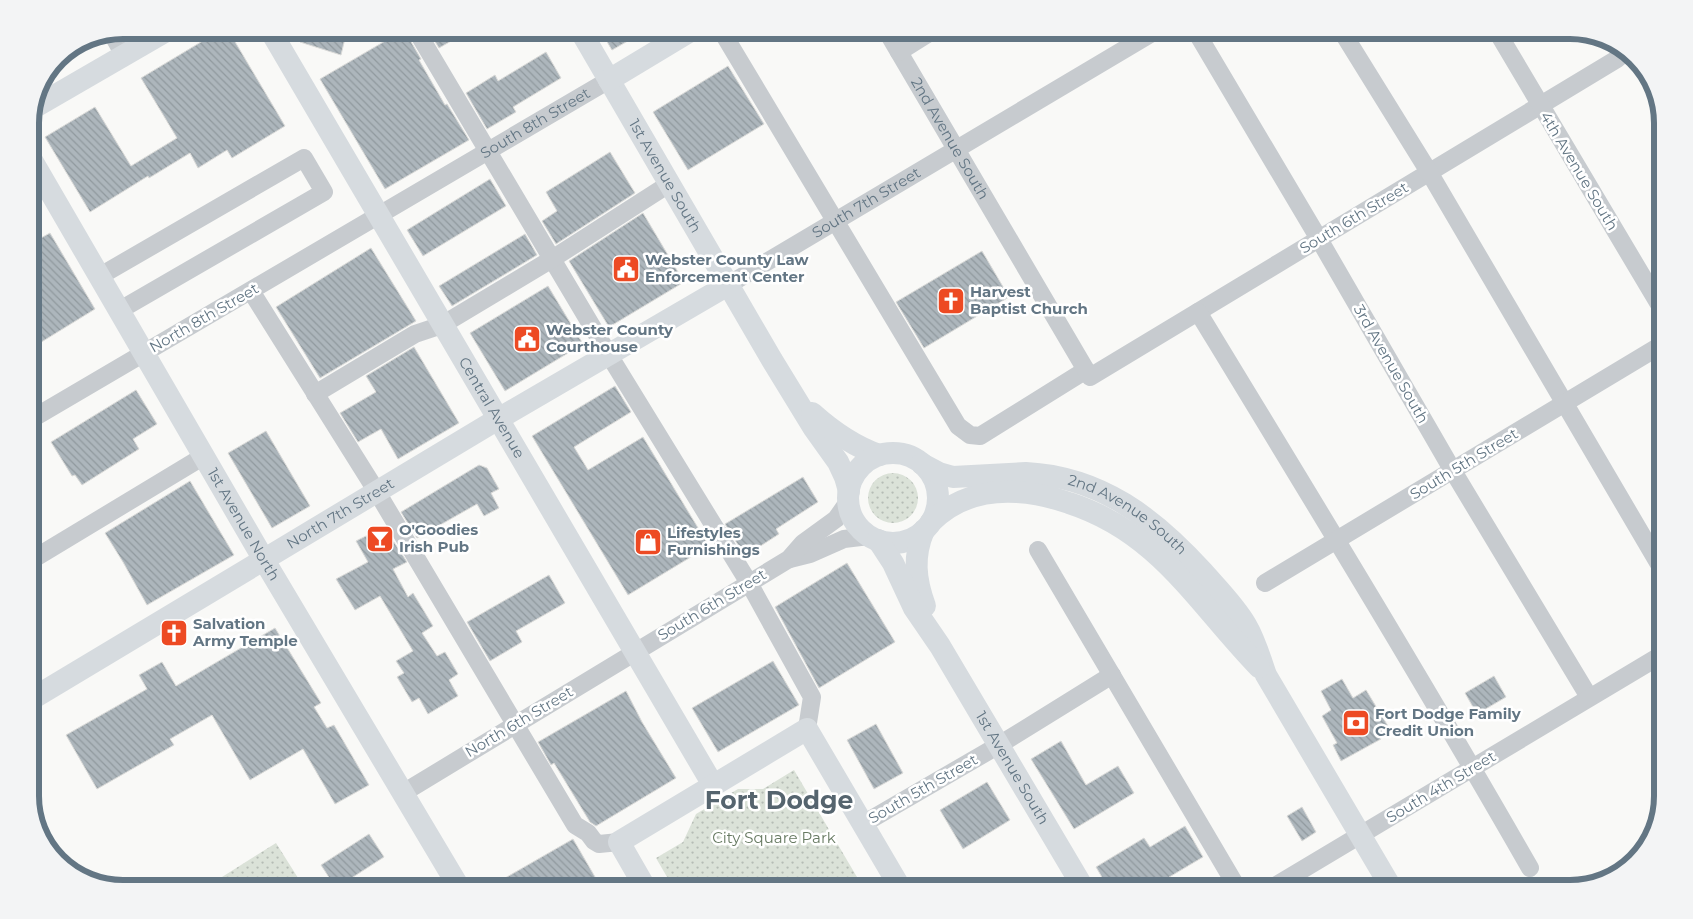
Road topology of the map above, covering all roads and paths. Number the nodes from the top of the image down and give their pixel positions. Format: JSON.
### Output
{"nodes":[{"id":1,"x":115,"y":39,"type":"edge"},
{"id":2,"x":152,"y":39,"type":"edge"},
{"id":3,"x":275,"y":39,"type":"edge"},
{"id":4,"x":421,"y":39,"type":"edge"},
{"id":5,"x":585,"y":39,"type":"edge"},
{"id":6,"x":677,"y":39,"type":"edge"},
{"id":7,"x":726,"y":39,"type":"edge"},
{"id":8,"x":891,"y":39,"type":"edge"},
{"id":9,"x":920,"y":39,"type":"edge"},
{"id":10,"x":1142,"y":39,"type":"edge"},
{"id":11,"x":1200,"y":39,"type":"edge"},
{"id":12,"x":1347,"y":39,"type":"edge"},
{"id":13,"x":1501,"y":39,"type":"edge"},
{"id":14,"x":899,"y":52,"type":"junction"},
{"id":15,"x":124,"y":55,"type":"junction"},
{"id":16,"x":1621,"y":55,"type":"edge"},
{"id":17,"x":609,"y":80,"type":"junction"},
{"id":18,"x":42,"y":103,"type":"edge"},
{"id":19,"x":1540,"y":105,"type":"junction"},
{"id":20,"x":956,"y":149,"type":"junction"},
{"id":21,"x":489,"y":151,"type":"junction"},
{"id":22,"x":39,"y":172,"type":"edge"},
{"id":23,"x":1429,"y":172,"type":"junction"},
{"id":24,"x":669,"y":184,"type":"junction"},
{"id":25,"x":378,"y":217,"type":"junction"},
{"id":26,"x":835,"y":221,"type":"junction"},
{"id":27,"x":1319,"y":239,"type":"junction"},
{"id":28,"x":552,"y":259,"type":"junction"},
{"id":29,"x":100,"y":276,"type":"junction"},
{"id":30,"x":728,"y":285,"type":"junction"},
{"id":31,"x":251,"y":291,"type":"junction"},
{"id":32,"x":1654,"y":297,"type":"edge"},
{"id":33,"x":120,"y":310,"type":"junction"},
{"id":34,"x":1198,"y":312,"type":"junction"},
{"id":35,"x":442,"y":325,"type":"junction"},
{"id":36,"x":1654,"y":349,"type":"edge"},
{"id":37,"x":145,"y":353,"type":"junction"},
{"id":38,"x":609,"y":354,"type":"junction"},
{"id":39,"x":1088,"y":374,"type":"junction"},
{"id":40,"x":315,"y":394,"type":"junction"},
{"id":41,"x":796,"y":398,"type":"junction"},
{"id":42,"x":1565,"y":403,"type":"junction"},
{"id":43,"x":39,"y":415,"type":"edge"},
{"id":44,"x":498,"y":420,"type":"junction"},
{"id":45,"x":879,"y":455,"type":"junction"},
{"id":46,"x":204,"y":456,"type":"junction"},
{"id":47,"x":922,"y":464,"type":"junction"},
{"id":48,"x":1453,"y":471,"type":"junction"},
{"id":49,"x":377,"y":492,"type":"junction"},
{"id":50,"x":848,"y":496,"type":"junction"},
{"id":51,"x":927,"y":526,"type":"junction"},
{"id":52,"x":874,"y":538,"type":"junction"},
{"id":53,"x":1337,"y":540,"type":"junction"},
{"id":54,"x":1038,"y":550,"type":"dead end"},
{"id":55,"x":39,"y":556,"type":"edge"},
{"id":56,"x":1654,"y":556,"type":"edge"},
{"id":57,"x":789,"y":559,"type":"junction"},
{"id":58,"x":264,"y":560,"type":"junction"},
{"id":59,"x":749,"y":583,"type":"junction"},
{"id":60,"x":1265,"y":583,"type":"dead end"},
{"id":61,"x":940,"y":646,"type":"junction"},
{"id":62,"x":636,"y":651,"type":"junction"},
{"id":63,"x":1654,"y":659,"type":"edge"},
{"id":64,"x":1112,"y":675,"type":"junction"},
{"id":65,"x":1266,"y":675,"type":"junction"},
{"id":66,"x":39,"y":695,"type":"edge"},
{"id":67,"x":1589,"y":697,"type":"junction"},
{"id":68,"x":515,"y":725,"type":"junction"},
{"id":69,"x":807,"y":729,"type":"junction"},
{"id":70,"x":998,"y":745,"type":"junction"},
{"id":71,"x":1473,"y":768,"type":"junction"},
{"id":72,"x":713,"y":785,"type":"junction"},
{"id":73,"x":403,"y":793,"type":"junction"},
{"id":74,"x":863,"y":824,"type":"junction"},
{"id":75,"x":1361,"y":835,"type":"junction"},
{"id":76,"x":619,"y":842,"type":"junction"},
{"id":77,"x":1530,"y":868,"type":"dead end"},
{"id":78,"x":455,"y":880,"type":"edge"},
{"id":79,"x":641,"y":880,"type":"edge"},
{"id":80,"x":896,"y":880,"type":"edge"},
{"id":81,"x":1079,"y":880,"type":"edge"},
{"id":82,"x":1233,"y":880,"type":"edge"},
{"id":83,"x":1285,"y":880,"type":"edge"},
{"id":84,"x":1387,"y":880,"type":"edge"}],
"edges":[{"from":1,"to":15,"type":"street"},
{"from":2,"to":15,"type":"main road"},
{"from":3,"to":25,"type":"main road","name":"Central Avenue"},
{"from":4,"to":21,"type":"street"},
{"from":5,"to":17,"type":"main road","name":"1st Avenue South"},
{"from":6,"to":17,"type":"main road","name":"South 8th Street"},
{"from":7,"to":26,"type":"street","name":"South 6th Street"},
{"from":8,"to":14,"type":"street","name":"2nd Avenue South"},
{"from":9,"to":14,"type":"street"},
{"from":10,"to":20,"type":"street","name":"South 7th Street"},
{"from":11,"to":27,"type":"street","name":"3rd Avenue South"},
{"from":12,"to":23,"type":"street"},
{"from":13,"to":19,"type":"street","name":"4th Avenue South"},
{"from":14,"to":20,"type":"street","name":"2nd Avenue South"},
{"from":15,"to":18,"type":"main road"},
{"from":16,"to":19,"type":"street","name":"South 6th Street"},
{"from":17,"to":21,"type":"street","name":"South 8th Street"},
{"from":17,"to":24,"type":"main road","name":"1st Avenue South"},
{"from":19,"to":23,"type":"street","name":"South 6th Street"},
{"from":19,"to":32,"type":"street","name":"4th Avenue South"},
{"from":20,"to":26,"type":"street","name":"South 7th Street"},
{"from":20,"to":39,"type":"street","name":"2nd Avenue South"},
{"from":21,"to":25,"type":"street","name":"South 8th Street"},
{"from":21,"to":28,"type":"street"},
{"from":22,"to":29,"type":"main road","name":"1st Avenue North"},
{"from":23,"to":27,"type":"street","name":"South 6th Street"},
{"from":23,"to":42,"type":"street"},
{"from":24,"to":28,"type":"street"},
{"from":24,"to":30,"type":"main road","name":"1st Avenue South"},
{"from":25,"to":31,"type":"street","name":"North 8th Street"},
{"from":25,"to":35,"type":"main road","name":"Central Avenue"},
{"from":26,"to":30,"type":"street","name":"South 7th Street"},
{"from":26,"to":39,"type":"street","name":"South 6th Street"},
{"from":27,"to":34,"type":"street","name":"South 6th Street"},
{"from":27,"to":48,"type":"street","name":"3rd Avenue South"},
{"from":28,"to":35,"type":"street"},
{"from":28,"to":38,"type":"street"},
{"from":29,"to":33,"type":"main road","name":"1st Avenue North"},
{"from":29,"to":33,"type":"street"},
{"from":30,"to":38,"type":"main road","name":"South 7th Street"},
{"from":30,"to":41,"type":"main road","name":"1st Avenue South"},
{"from":31,"to":37,"type":"street","name":"North 8th Street"},
{"from":31,"to":40,"type":"street"},
{"from":33,"to":37,"type":"main road","name":"1st Avenue North"},
{"from":34,"to":39,"type":"street","name":"South 6th Street"},
{"from":34,"to":53,"type":"street"},
{"from":35,"to":40,"type":"street"},
{"from":35,"to":44,"type":"main road","name":"Central Avenue"},
{"from":36,"to":42,"type":"street","name":"South 5th Street"},
{"from":37,"to":43,"type":"street","name":"North 8th Street"},
{"from":37,"to":46,"type":"main road","name":"1st Avenue North"},
{"from":38,"to":44,"type":"main road","name":"South 7th Street"},
{"from":38,"to":59,"type":"street"},
{"from":40,"to":49,"type":"street"},
{"from":41,"to":45,"type":"main road","name":"1st Avenue South"},
{"from":41,"to":50,"type":"main road","name":"1st Avenue South"},
{"from":42,"to":48,"type":"street","name":"South 5th Street"},
{"from":42,"to":56,"type":"street"},
{"from":44,"to":49,"type":"main road","name":"North 7th Street"},
{"from":44,"to":62,"type":"main road","name":"Central Avenue"},
{"from":45,"to":47,"type":"main road","name":"1st Avenue South"},
{"from":45,"to":50,"type":"main road"},
{"from":46,"to":55,"type":"street"},
{"from":46,"to":58,"type":"main road","name":"1st Avenue North"},
{"from":47,"to":51,"type":"main road","name":"1st Avenue South"},
{"from":47,"to":65,"type":"main road","name":"2nd Avenue South"},
{"from":48,"to":53,"type":"street","name":"South 5th Street"},
{"from":48,"to":67,"type":"street","name":"3rd Avenue South"},
{"from":49,"to":58,"type":"main road","name":"North 7th Street"},
{"from":49,"to":68,"type":"street"},
{"from":50,"to":52,"type":"main road","name":"1st Avenue South"},
{"from":50,"to":57,"type":"street","name":"South 6th Street"},
{"from":51,"to":52,"type":"main road"},
{"from":51,"to":61,"type":"main road","name":"1st Avenue South"},
{"from":51,"to":65,"type":"main road","name":"2nd Avenue South"},
{"from":52,"to":57,"type":"street","name":"South 6th Street"},
{"from":52,"to":61,"type":"main road","name":"1st Avenue South"},
{"from":53,"to":60,"type":"street","name":"South 5th Street"},
{"from":53,"to":71,"type":"street"},
{"from":54,"to":64,"type":"street"},
{"from":57,"to":59,"type":"street","name":"South 6th Street"},
{"from":58,"to":66,"type":"main road","name":"North 7th Street"},
{"from":58,"to":73,"type":"main road","name":"1st Avenue North"},
{"from":59,"to":62,"type":"street","name":"South 6th Street"},
{"from":59,"to":69,"type":"street"},
{"from":61,"to":70,"type":"main road","name":"1st Avenue South"},
{"from":62,"to":68,"type":"street","name":"North 6th Street"},
{"from":62,"to":72,"type":"main road","name":"Central Avenue"},
{"from":63,"to":67,"type":"street","name":"South 4th Street"},
{"from":64,"to":70,"type":"street","name":"South 5th Street"},
{"from":64,"to":82,"type":"street"},
{"from":65,"to":75,"type":"main road","name":"2nd Avenue South"},
{"from":67,"to":71,"type":"street","name":"South 4th Street"},
{"from":68,"to":73,"type":"street","name":"North 6th Street"},
{"from":68,"to":76,"type":"street"},
{"from":69,"to":72,"type":"main road"},
{"from":69,"to":74,"type":"main road"},
{"from":70,"to":74,"type":"street","name":"South 5th Street"},
{"from":70,"to":81,"type":"main road","name":"1st Avenue South"},
{"from":71,"to":75,"type":"street","name":"South 4th Street"},
{"from":71,"to":77,"type":"street"},
{"from":72,"to":76,"type":"main road"},
{"from":73,"to":78,"type":"main road","name":"1st Avenue North"},
{"from":74,"to":80,"type":"main road"},
{"from":75,"to":83,"type":"street","name":"South 4th Street"},
{"from":75,"to":84,"type":"main road","name":"2nd Avenue South"},
{"from":76,"to":79,"type":"main road"}]}
